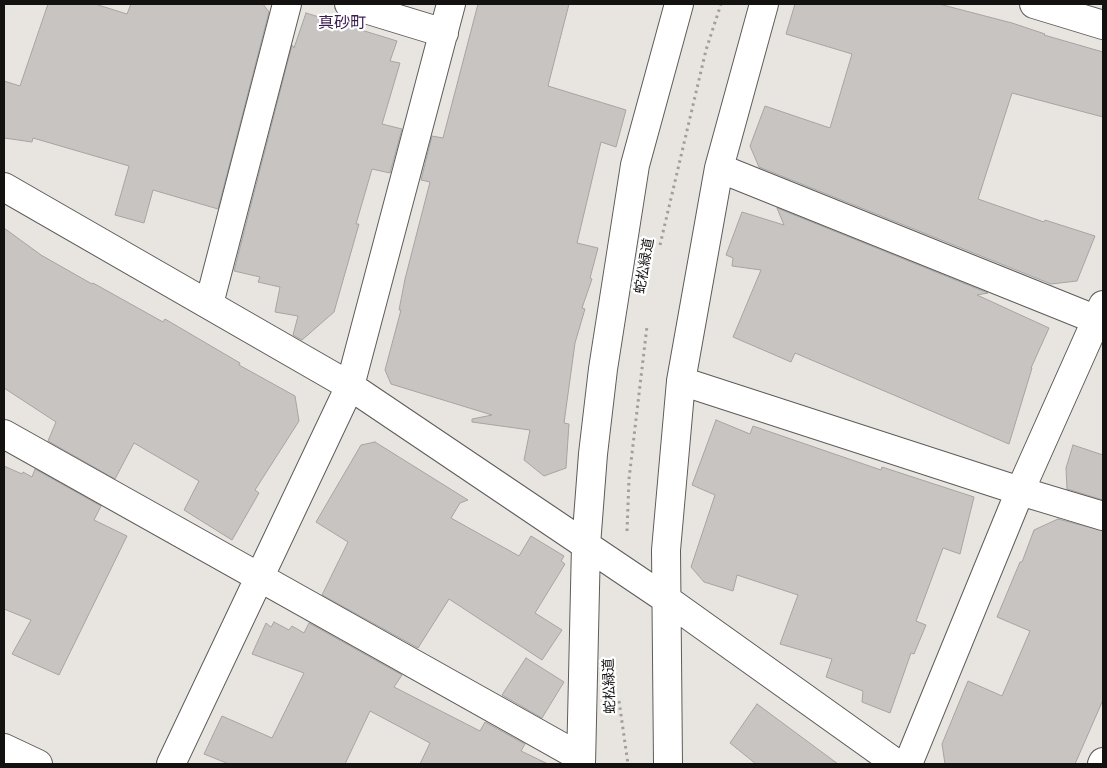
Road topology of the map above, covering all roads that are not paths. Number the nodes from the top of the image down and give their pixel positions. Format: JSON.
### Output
{"nodes":[{"id":1,"x":287,"y":4,"type":"edge"},
{"id":2,"x":349,"y":4,"type":"edge"},
{"id":3,"x":451,"y":4,"type":"edge"},
{"id":4,"x":679,"y":4,"type":"edge"},
{"id":5,"x":764,"y":4,"type":"edge"},
{"id":6,"x":1034,"y":4,"type":"edge"},
{"id":7,"x":1103,"y":25,"type":"edge"},
{"id":8,"x":444,"y":33,"type":"junction"},
{"id":9,"x":719,"y":168,"type":"junction"},
{"id":10,"x":4,"y":188,"type":"edge"},
{"id":11,"x":209,"y":304,"type":"junction"},
{"id":12,"x":1100,"y":312,"type":"edge"},
{"id":13,"x":681,"y":380,"type":"junction"},
{"id":14,"x":350,"y":386,"type":"junction"},
{"id":15,"x":4,"y":434,"type":"edge"},
{"id":16,"x":1020,"y":491,"type":"junction"},
{"id":17,"x":1103,"y":516,"type":"edge"},
{"id":18,"x":586,"y":545,"type":"junction"},
{"id":19,"x":260,"y":577,"type":"junction"},
{"id":20,"x":666,"y":599,"type":"junction"},
{"id":21,"x":4,"y":748,"type":"edge"},
{"id":22,"x":581,"y":761,"type":"edge"},
{"id":23,"x":38,"y":764,"type":"edge"},
{"id":24,"x":171,"y":764,"type":"edge"},
{"id":25,"x":668,"y":764,"type":"edge"},
{"id":26,"x":897,"y":764,"type":"edge"},
{"id":27,"x":908,"y":764,"type":"edge"}],
"edges":[{"from":1,"to":11,"type":"street"},
{"from":2,"to":8,"type":"street"},
{"from":3,"to":8,"type":"street"},
{"from":4,"to":18,"type":"street"},
{"from":5,"to":9,"type":"street"},
{"from":6,"to":7,"type":"street"},
{"from":8,"to":14,"type":"street"},
{"from":9,"to":12,"type":"street"},
{"from":9,"to":13,"type":"street"},
{"from":10,"to":11,"type":"street"},
{"from":11,"to":14,"type":"street"},
{"from":12,"to":16,"type":"street"},
{"from":13,"to":16,"type":"street"},
{"from":13,"to":20,"type":"street"},
{"from":14,"to":18,"type":"street"},
{"from":14,"to":19,"type":"street"},
{"from":15,"to":19,"type":"street"},
{"from":16,"to":17,"type":"street"},
{"from":16,"to":27,"type":"street"},
{"from":18,"to":20,"type":"street"},
{"from":18,"to":22,"type":"street"},
{"from":19,"to":22,"type":"street"},
{"from":19,"to":24,"type":"street"},
{"from":20,"to":25,"type":"street"},
{"from":20,"to":26,"type":"street"},
{"from":21,"to":23,"type":"street"}]}
